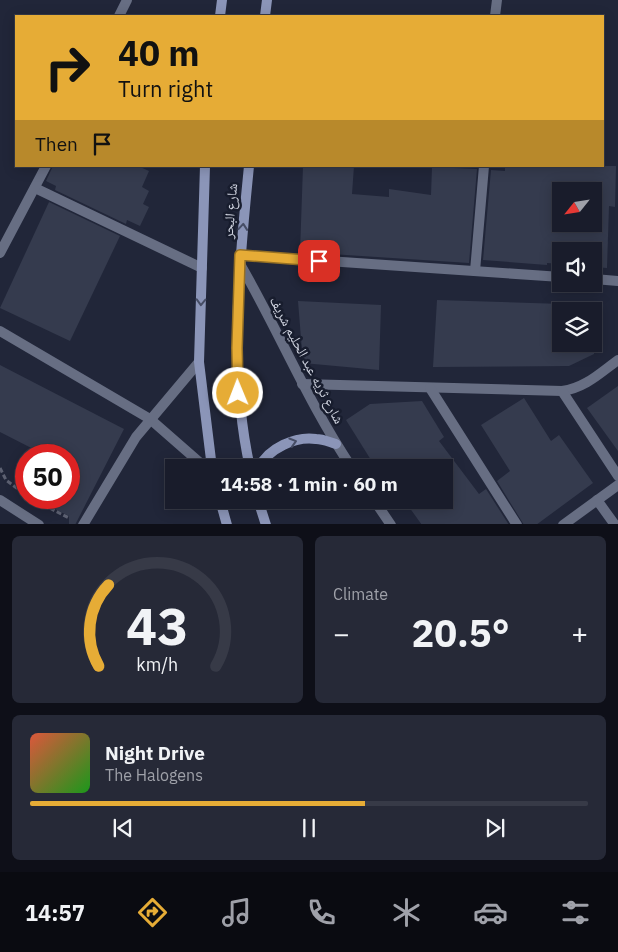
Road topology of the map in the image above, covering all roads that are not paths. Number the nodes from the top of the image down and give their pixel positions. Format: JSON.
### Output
{"nodes":[{"id":1,"x":127,"y":0,"type":"edge"},
{"id":2,"x":222,"y":0,"type":"edge"},
{"id":3,"x":267,"y":0,"type":"edge"},
{"id":4,"x":497,"y":0,"type":"edge"},
{"id":5,"x":120,"y":15,"type":"edge"},
{"id":6,"x":220,"y":15,"type":"edge"},
{"id":7,"x":265,"y":15,"type":"edge"},
{"id":8,"x":496,"y":15,"type":"edge"},
{"id":9,"x":46,"y":167,"type":"edge"},
{"id":10,"x":205,"y":167,"type":"edge"},
{"id":11,"x":248,"y":167,"type":"edge"},
{"id":12,"x":484,"y":167,"type":"edge"},
{"id":13,"x":35,"y":188,"type":"junction"},
{"id":14,"x":0,"y":253,"type":"edge"},
{"id":15,"x":240,"y":260,"type":"junction"},
{"id":16,"x":202,"y":268,"type":"junction"},
{"id":17,"x":476,"y":271,"type":"junction"},
{"id":18,"x":552,"y":276,"type":"edge"},
{"id":19,"x":602,"y":280,"type":"edge"},
{"id":20,"x":618,"y":281,"type":"edge"},
{"id":21,"x":0,"y":331,"type":"edge"},
{"id":22,"x":618,"y":360,"type":"edge"},
{"id":23,"x":198,"y":362,"type":"junction"},
{"id":24,"x":302,"y":384,"type":"junction"},
{"id":25,"x":430,"y":388,"type":"junction"},
{"id":26,"x":562,"y":391,"type":"junction"},
{"id":27,"x":150,"y":419,"type":"junction"},
{"id":28,"x":336,"y":444,"type":"junction"},
{"id":29,"x":196,"y":459,"type":"edge"},
{"id":30,"x":211,"y":459,"type":"edge"},
{"id":31,"x":248,"y":459,"type":"edge"},
{"id":32,"x":266,"y":459,"type":"edge"},
{"id":33,"x":346,"y":459,"type":"edge"},
{"id":34,"x":618,"y":476,"type":"edge"},
{"id":35,"x":618,"y":485,"type":"edge"},
{"id":36,"x":0,"y":500,"type":"edge"},
{"id":37,"x":597,"y":500,"type":"junction"},
{"id":38,"x":223,"y":509,"type":"edge"},
{"id":39,"x":261,"y":509,"type":"edge"},
{"id":40,"x":380,"y":509,"type":"edge"},
{"id":41,"x":39,"y":524,"type":"edge"},
{"id":42,"x":83,"y":524,"type":"edge"},
{"id":43,"x":227,"y":524,"type":"edge"},
{"id":44,"x":266,"y":524,"type":"edge"},
{"id":45,"x":391,"y":524,"type":"edge"},
{"id":46,"x":517,"y":524,"type":"edge"},
{"id":47,"x":563,"y":524,"type":"edge"},
{"id":48,"x":615,"y":524,"type":"edge"}],
"edges":[{"from":1,"to":5,"type":"street"},
{"from":2,"to":6,"type":"main road"},
{"from":3,"to":7,"type":"main road"},
{"from":4,"to":8,"type":"street"},
{"from":9,"to":13,"type":"street"},
{"from":10,"to":16,"type":"main road","name":"شارع البحر"},
{"from":15,"to":11,"type":"main road","name":"شارع البحر","one_way":true},
{"from":12,"to":17,"type":"street"},
{"from":13,"to":14,"type":"street"},
{"from":13,"to":16,"type":"street"},
{"from":15,"to":17,"type":"street"},
{"from":15,"to":24,"type":"street","name":"شارع ثريه عبد الحليم شريف"},
{"from":15,"to":31,"type":"main road","name":"شارع البحر"},
{"from":16,"to":23,"type":"main road","name":"شارع البحر","one_way":true},
{"from":17,"to":18,"type":"street"},
{"from":19,"to":20,"type":"street"},
{"from":21,"to":27,"type":"street"},
{"from":22,"to":26,"type":"street"},
{"from":23,"to":27,"type":"street"},
{"from":23,"to":30,"type":"main road","name":"شارع البحر"},
{"from":24,"to":25,"type":"street"},
{"from":24,"to":28,"type":"street","name":"شارع ثريه عبد الحليم شريف"},
{"from":25,"to":26,"type":"street"},
{"from":25,"to":46,"type":"street"},
{"from":26,"to":34,"type":"street"},
{"from":27,"to":29,"type":"street"},
{"from":27,"to":42,"type":"street"},
{"from":32,"to":28,"type":"main road","one_way":true},
{"from":28,"to":33,"type":"street","name":"شارع ثريه عبد الحليم شريف"},
{"from":35,"to":37,"type":"street"},
{"from":36,"to":41,"type":"street"},
{"from":37,"to":47,"type":"street"},
{"from":37,"to":48,"type":"street"},
{"from":38,"to":43,"type":"main road"},
{"from":39,"to":44,"type":"main road"},
{"from":40,"to":45,"type":"street"}]}
